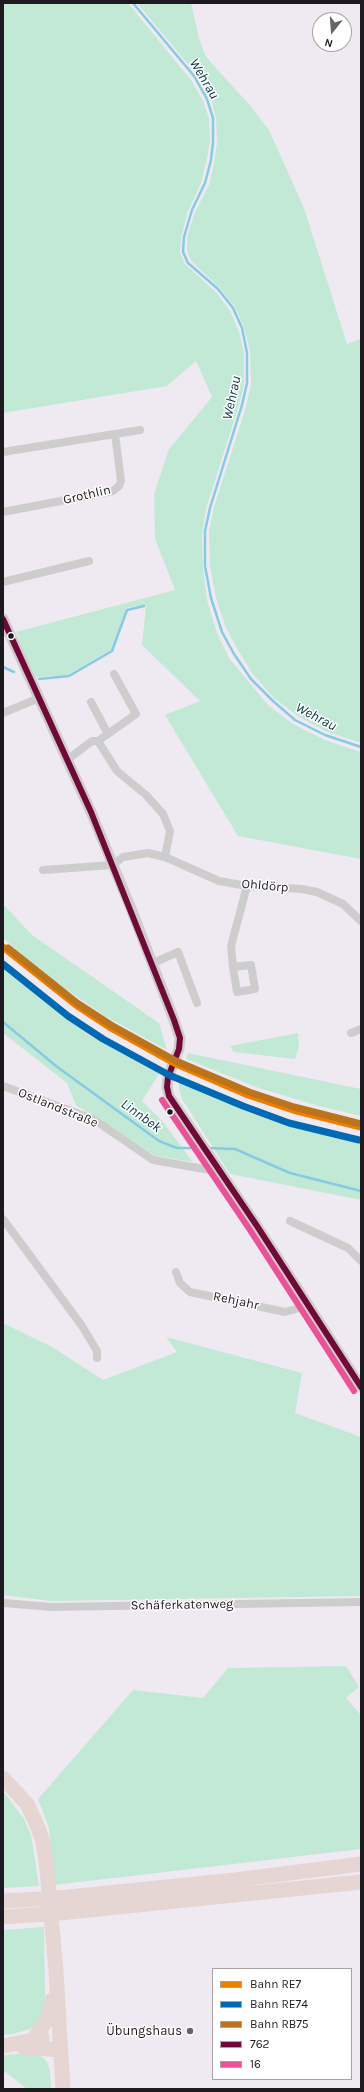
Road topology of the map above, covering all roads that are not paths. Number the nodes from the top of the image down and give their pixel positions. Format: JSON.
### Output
{"nodes":[{"id":1,"x":140,"y":430,"type":"dead end"},
{"id":2,"x":115,"y":434,"type":"junction"},
{"id":3,"x":3,"y":452,"type":"edge"},
{"id":4,"x":3,"y":512,"type":"edge"},
{"id":5,"x":89,"y":561,"type":"dead end"},
{"id":6,"x":3,"y":582,"type":"edge"},
{"id":7,"x":3,"y":619,"type":"edge"},
{"id":8,"x":114,"y":674,"type":"dead end"},
{"id":9,"x":38,"y":698,"type":"junction"},
{"id":10,"x":91,"y":702,"type":"dead end"},
{"id":11,"x":3,"y":713,"type":"edge"},
{"id":12,"x":108,"y":734,"type":"junction"},
{"id":13,"x":98,"y":741,"type":"junction"},
{"id":14,"x":67,"y":760,"type":"junction"},
{"id":15,"x":165,"y":857,"type":"junction"},
{"id":16,"x":113,"y":866,"type":"junction"},
{"id":17,"x":43,"y":870,"type":"dead end"},
{"id":18,"x":247,"y":886,"type":"junction"},
{"id":19,"x":361,"y":921,"type":"edge"},
{"id":20,"x":153,"y":964,"type":"junction"},
{"id":21,"x":233,"y":967,"type":"dead end"},
{"id":22,"x":197,"y":1003,"type":"dead end"},
{"id":23,"x":361,"y":1030,"type":"edge"},
{"id":24,"x":351,"y":1033,"type":"dead end"},
{"id":25,"x":3,"y":1086,"type":"edge"},
{"id":26,"x":221,"y":1172,"type":"junction"},
{"id":27,"x":3,"y":1219,"type":"edge"},
{"id":28,"x":290,"y":1221,"type":"dead end"},
{"id":29,"x":361,"y":1261,"type":"edge"},
{"id":30,"x":176,"y":1272,"type":"dead end"},
{"id":31,"x":307,"y":1306,"type":"junction"},
{"id":32,"x":97,"y":1355,"type":"dead end"},
{"id":33,"x":361,"y":1387,"type":"edge"},
{"id":34,"x":361,"y":1602,"type":"edge"},
{"id":35,"x":3,"y":1603,"type":"edge"},
{"id":36,"x":3,"y":1778,"type":"edge"},
{"id":37,"x":361,"y":1864,"type":"edge"},
{"id":38,"x":361,"y":1882,"type":"edge"},
{"id":39,"x":3,"y":1901,"type":"edge"},
{"id":40,"x":3,"y":1917,"type":"edge"},
{"id":41,"x":56,"y":1971,"type":"junction"},
{"id":42,"x":34,"y":2039,"type":"junction"},
{"id":43,"x":60,"y":2043,"type":"junction"},
{"id":44,"x":3,"y":2046,"type":"edge"},
{"id":45,"x":62,"y":2089,"type":"edge"}],
"edges":[{"from":1,"to":2,"type":"street"},
{"from":2,"to":3,"type":"street"},
{"from":2,"to":4,"type":"street","name":"Grothlin"},
{"from":5,"to":6,"type":"street"},
{"from":7,"to":9,"type":"main road"},
{"from":8,"to":12,"type":"street"},
{"from":9,"to":11,"type":"street"},
{"from":9,"to":14,"type":"main road"},
{"from":10,"to":12,"type":"street"},
{"from":12,"to":13,"type":"street"},
{"from":13,"to":14,"type":"street"},
{"from":13,"to":15,"type":"street"},
{"from":14,"to":16,"type":"main road"},
{"from":15,"to":16,"type":"street","name":"Ohldörp"},
{"from":15,"to":18,"type":"street","name":"Ohldörp"},
{"from":16,"to":17,"type":"street"},
{"from":16,"to":20,"type":"main road"},
{"from":18,"to":19,"type":"street","name":"Ohldörp"},
{"from":18,"to":21,"type":"street"},
{"from":20,"to":22,"type":"street"},
{"from":20,"to":26,"type":"main road"},
{"from":23,"to":24,"type":"street"},
{"from":25,"to":26,"type":"street","name":"Ostlandstraße"},
{"from":26,"to":31,"type":"main road"},
{"from":27,"to":32,"type":"street"},
{"from":28,"to":29,"type":"street"},
{"from":30,"to":31,"type":"street","name":"Rehjahr"},
{"from":31,"to":33,"type":"main road"},
{"from":34,"to":35,"type":"street","name":"Schäferkatenweg"},
{"from":36,"to":41,"type":"highway"},
{"from":37,"to":39,"type":"highway"},
{"from":38,"to":40,"type":"highway"},
{"from":41,"to":42,"type":"highway"},
{"from":41,"to":43,"type":"highway"},
{"from":42,"to":43,"type":"highway"},
{"from":42,"to":44,"type":"highway"},
{"from":43,"to":44,"type":"highway"},
{"from":43,"to":45,"type":"highway"}]}
